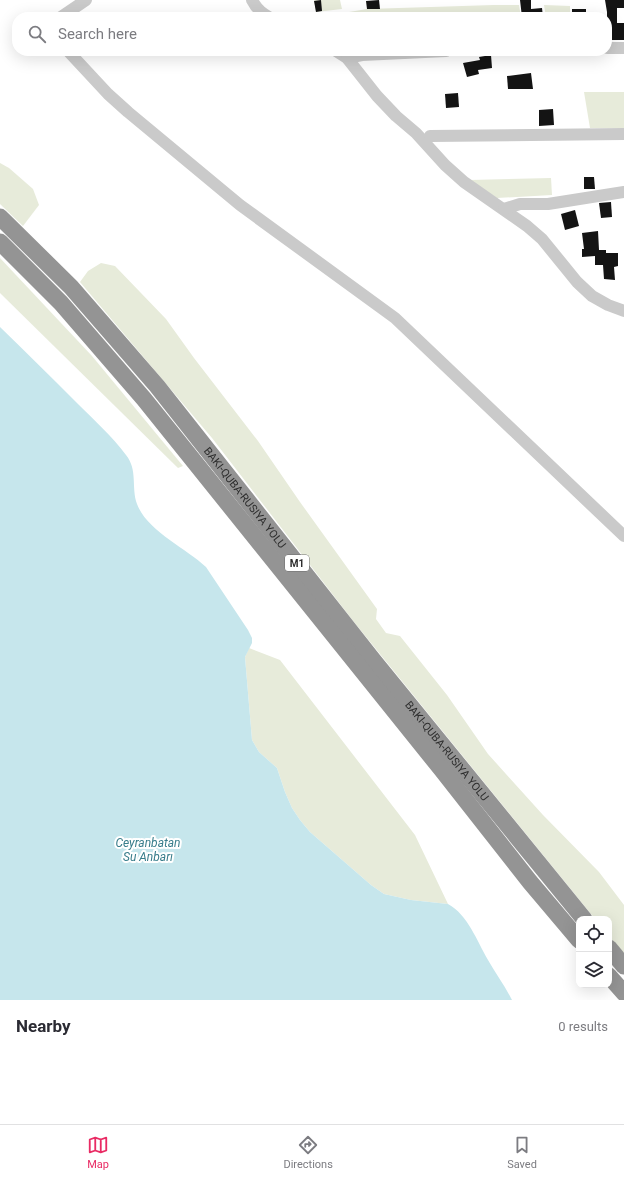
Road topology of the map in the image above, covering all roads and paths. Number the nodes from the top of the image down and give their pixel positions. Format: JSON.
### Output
{"nodes":[{"id":1,"x":86,"y":0,"type":"edge"},
{"id":2,"x":252,"y":0,"type":"edge"},
{"id":3,"x":68,"y":12,"type":"edge"},
{"id":4,"x":261,"y":12,"type":"edge"},
{"id":5,"x":612,"y":48,"type":"edge"},
{"id":6,"x":624,"y":48,"type":"edge"},
{"id":7,"x":73,"y":56,"type":"edge"},
{"id":8,"x":344,"y":56,"type":"edge"},
{"id":9,"x":357,"y":56,"type":"edge"},
{"id":10,"x":347,"y":58,"type":"junction"},
{"id":11,"x":624,"y":134,"type":"edge"},
{"id":12,"x":430,"y":136,"type":"dead end"},
{"id":13,"x":624,"y":192,"type":"edge"},
{"id":14,"x":504,"y":209,"type":"junction"},
{"id":15,"x":0,"y":217,"type":"edge"},
{"id":16,"x":0,"y":242,"type":"edge"},
{"id":17,"x":624,"y":311,"type":"edge"},
{"id":18,"x":624,"y":536,"type":"edge"},
{"id":19,"x":582,"y":916,"type":"edge"},
{"id":20,"x":576,"y":936,"type":"edge"},
{"id":21,"x":612,"y":952,"type":"edge"},
{"id":22,"x":624,"y":966,"type":"edge"},
{"id":23,"x":612,"y":979,"type":"edge"},
{"id":24,"x":624,"y":993,"type":"edge"}],
"edges":[{"from":1,"to":3,"type":"street"},
{"from":2,"to":4,"type":"street"},
{"from":5,"to":6,"type":"street"},
{"from":7,"to":18,"type":"street"},
{"from":8,"to":10,"type":"street"},
{"from":9,"to":10,"type":"street"},
{"from":10,"to":14,"type":"street"},
{"from":11,"to":12,"type":"street"},
{"from":13,"to":14,"type":"street"},
{"from":14,"to":17,"type":"street"},
{"from":15,"to":19,"type":"highway","number":"M1"},
{"from":16,"to":20,"type":"highway","number":"M1"},
{"from":21,"to":22,"type":"highway"},
{"from":23,"to":24,"type":"highway"}]}
